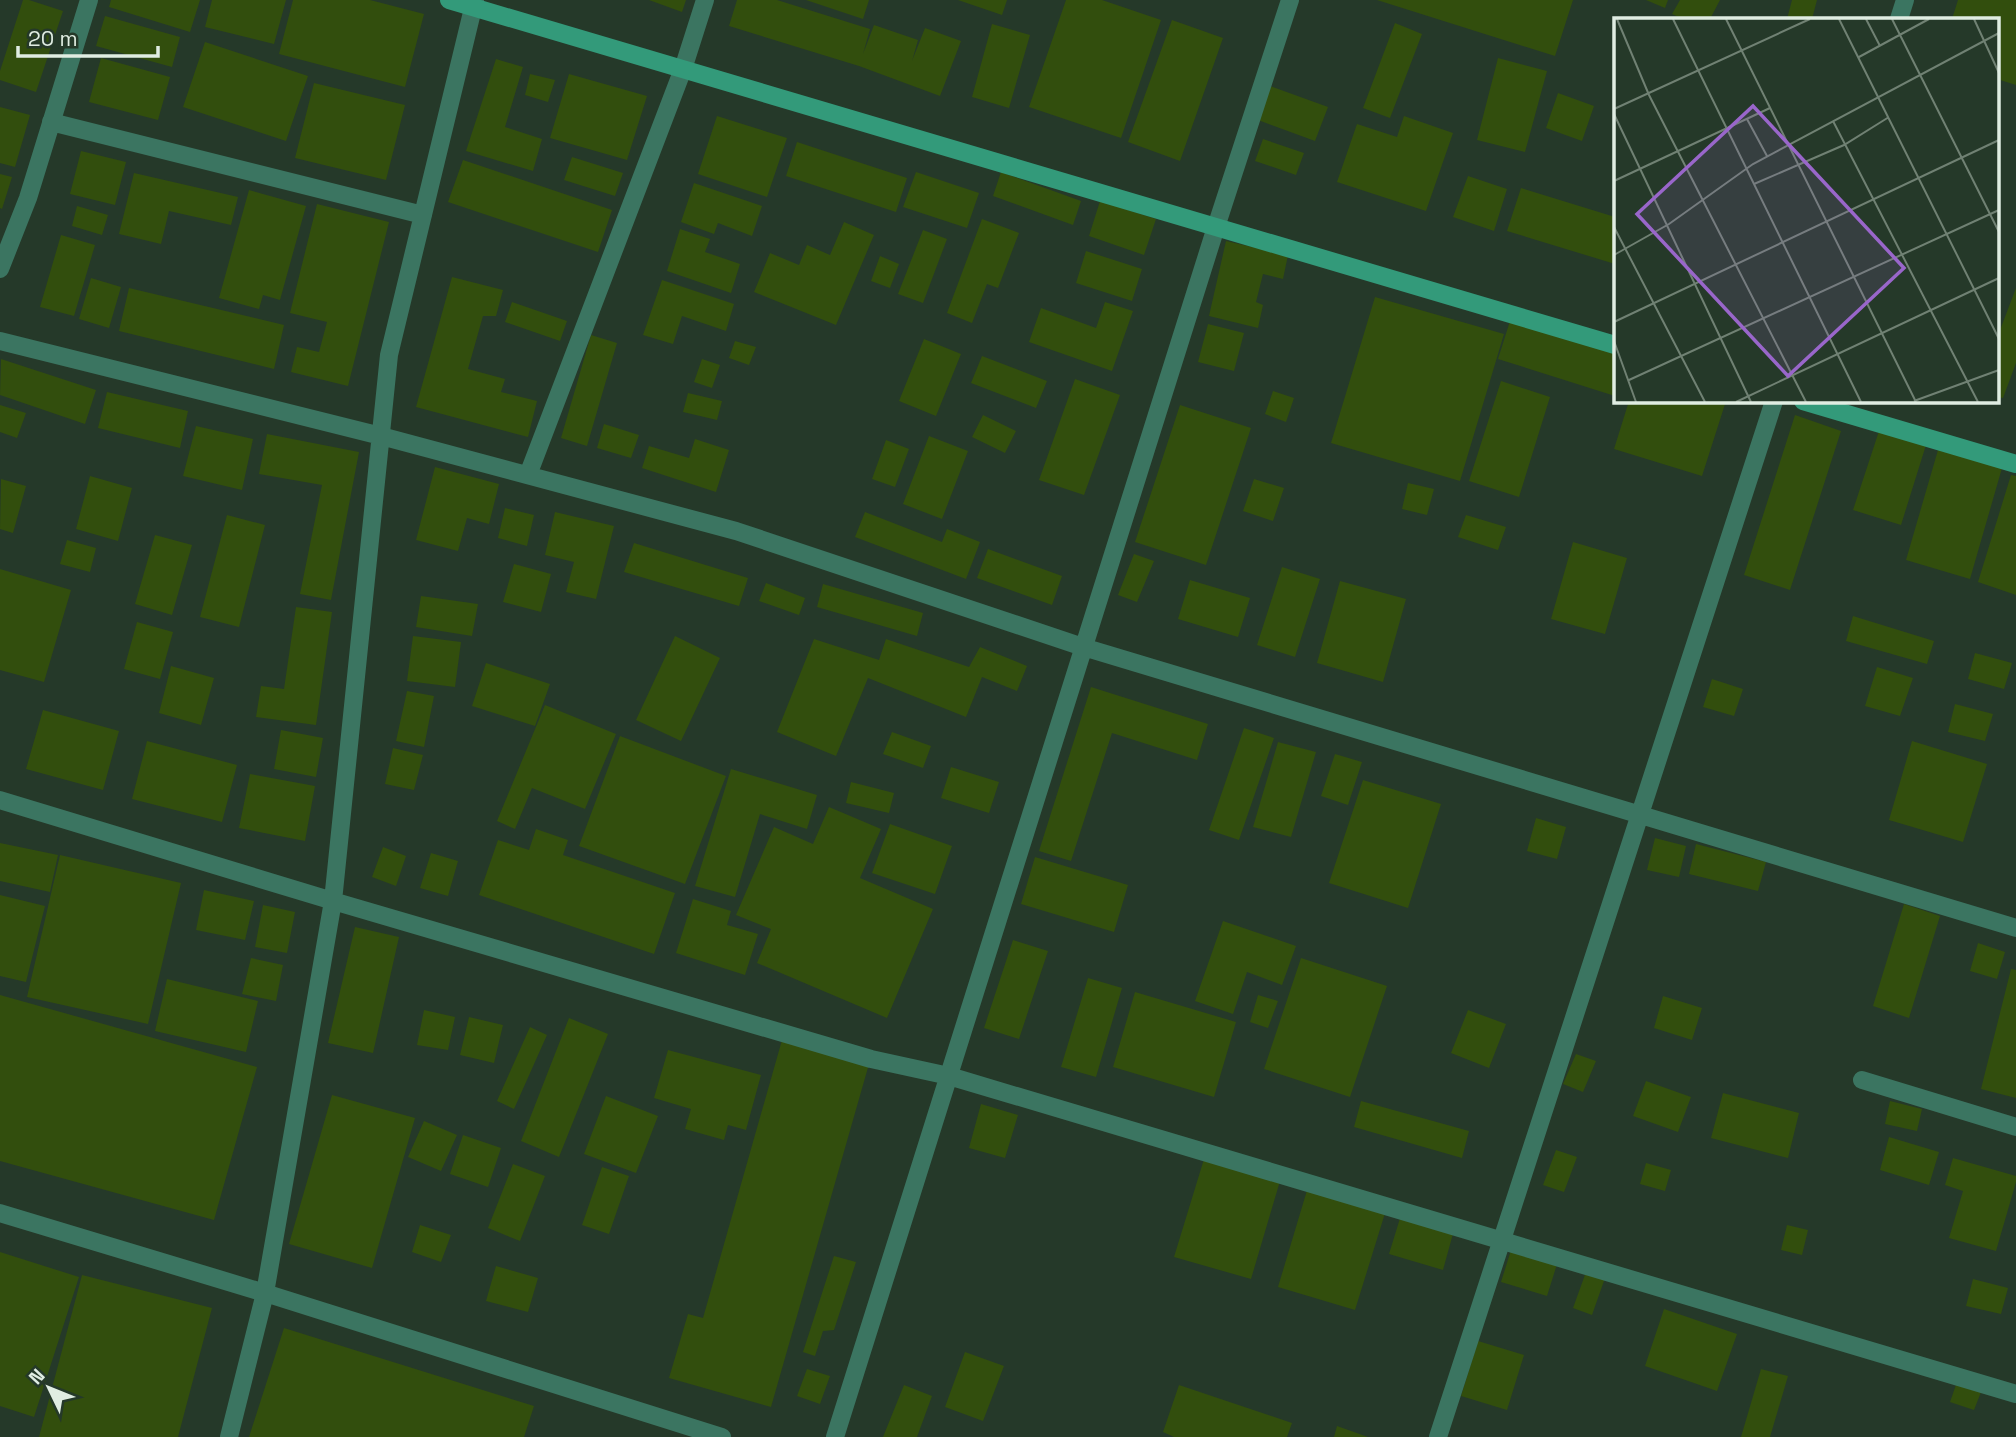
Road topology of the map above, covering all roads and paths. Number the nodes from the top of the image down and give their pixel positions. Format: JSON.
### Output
{"nodes":[{"id":1,"x":89,"y":0,"type":"edge"},
{"id":2,"x":449,"y":0,"type":"edge"},
{"id":3,"x":705,"y":0,"type":"edge"},
{"id":4,"x":1290,"y":0,"type":"edge"},
{"id":5,"x":1905,"y":0,"type":"edge"},
{"id":6,"x":474,"y":4,"type":"edge"},
{"id":7,"x":1899,"y":18,"type":"edge"},
{"id":8,"x":683,"y":69,"type":"junction"},
{"id":9,"x":51,"y":122,"type":"junction"},
{"id":10,"x":423,"y":215,"type":"junction"},
{"id":11,"x":1216,"y":227,"type":"junction"},
{"id":12,"x":0,"y":269,"type":"edge"},
{"id":13,"x":0,"y":341,"type":"edge"},
{"id":14,"x":1614,"y":345,"type":"edge"},
{"id":15,"x":1774,"y":402,"type":"edge"},
{"id":16,"x":1806,"y":402,"type":"edge"},
{"id":17,"x":381,"y":436,"type":"junction"},
{"id":18,"x":2016,"y":464,"type":"edge"},
{"id":19,"x":528,"y":475,"type":"junction"},
{"id":20,"x":1083,"y":647,"type":"junction"},
{"id":21,"x":0,"y":800,"type":"edge"},
{"id":22,"x":1640,"y":815,"type":"junction"},
{"id":23,"x":333,"y":901,"type":"junction"},
{"id":24,"x":2016,"y":928,"type":"edge"},
{"id":25,"x":949,"y":1076,"type":"junction"},
{"id":26,"x":1862,"y":1080,"type":"dead end"},
{"id":27,"x":2016,"y":1127,"type":"edge"},
{"id":28,"x":0,"y":1213,"type":"edge"},
{"id":29,"x":1502,"y":1241,"type":"junction"},
{"id":30,"x":265,"y":1293,"type":"junction"},
{"id":31,"x":2016,"y":1394,"type":"edge"},
{"id":32,"x":229,"y":1437,"type":"edge"},
{"id":33,"x":722,"y":1437,"type":"edge"},
{"id":34,"x":835,"y":1437,"type":"edge"},
{"id":35,"x":1438,"y":1437,"type":"edge"}],
"edges":[{"from":1,"to":9,"type":"street"},
{"from":2,"to":6,"type":"main road"},
{"from":3,"to":8,"type":"street"},
{"from":4,"to":11,"type":"street"},
{"from":5,"to":7,"type":"street"},
{"from":6,"to":8,"type":"main road"},
{"from":6,"to":10,"type":"street"},
{"from":8,"to":11,"type":"main road"},
{"from":8,"to":19,"type":"street"},
{"from":9,"to":10,"type":"street"},
{"from":9,"to":12,"type":"street"},
{"from":10,"to":17,"type":"street"},
{"from":11,"to":14,"type":"main road"},
{"from":11,"to":20,"type":"street"},
{"from":13,"to":17,"type":"street"},
{"from":15,"to":22,"type":"street"},
{"from":16,"to":18,"type":"main road"},
{"from":17,"to":19,"type":"street"},
{"from":17,"to":23,"type":"street"},
{"from":19,"to":20,"type":"street"},
{"from":20,"to":22,"type":"street"},
{"from":20,"to":25,"type":"street"},
{"from":21,"to":23,"type":"street"},
{"from":22,"to":24,"type":"street"},
{"from":22,"to":29,"type":"street"},
{"from":23,"to":25,"type":"street"},
{"from":23,"to":30,"type":"street"},
{"from":25,"to":29,"type":"street"},
{"from":25,"to":34,"type":"street"},
{"from":26,"to":27,"type":"street"},
{"from":28,"to":30,"type":"street"},
{"from":29,"to":31,"type":"street"},
{"from":29,"to":35,"type":"street"},
{"from":30,"to":32,"type":"street"},
{"from":30,"to":33,"type":"street"}]}
